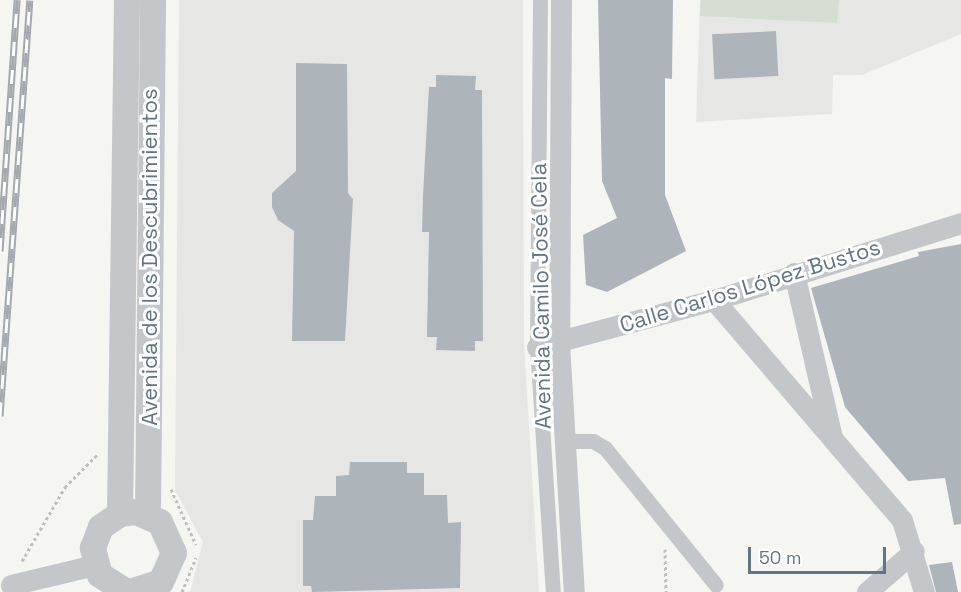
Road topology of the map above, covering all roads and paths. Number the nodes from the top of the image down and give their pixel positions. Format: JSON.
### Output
{"nodes":[{"id":1,"x":127,"y":0,"type":"edge"},
{"id":2,"x":153,"y":0,"type":"edge"},
{"id":3,"x":540,"y":0,"type":"edge"},
{"id":4,"x":561,"y":0,"type":"edge"},
{"id":5,"x":961,"y":223,"type":"edge"},
{"id":6,"x":794,"y":273,"type":"junction"},
{"id":7,"x":714,"y":300,"type":"junction"},
{"id":8,"x":559,"y":343,"type":"junction"},
{"id":9,"x":537,"y":347,"type":"junction"},
{"id":10,"x":833,"y":440,"type":"junction"},
{"id":11,"x":564,"y":441,"type":"junction"},
{"id":12,"x":121,"y":446,"type":"junction"},
{"id":13,"x":120,"y":514,"type":"junction"},
{"id":14,"x":148,"y":515,"type":"junction"},
{"id":15,"x":914,"y":551,"type":"junction"},
{"id":16,"x":95,"y":565,"type":"junction"},
{"id":17,"x":15,"y":575,"type":"joint"},
{"id":18,"x":716,"y":585,"type":"dead end"},
{"id":19,"x":130,"y":591,"type":"edge"},
{"id":20,"x":553,"y":592,"type":"edge"},
{"id":21,"x":574,"y":592,"type":"edge"},
{"id":22,"x":867,"y":592,"type":"edge"},
{"id":23,"x":924,"y":592,"type":"edge"}],
"edges":[{"from":1,"to":12,"type":"street","name":"Avenida de los Descubrimientos"},
{"from":2,"to":14,"type":"street","name":"Avenida de los Descubrimientos"},
{"from":3,"to":9,"type":"street","name":"Avenida Camilo José Cela"},
{"from":4,"to":8,"type":"street","name":"Avenida Camilo José Cela"},
{"from":5,"to":6,"type":"street","name":"Calle Carlos López Bustos"},
{"from":6,"to":7,"type":"street","name":"Calle Carlos López Bustos"},
{"from":6,"to":10,"type":"street"},
{"from":7,"to":8,"type":"street","name":"Calle Carlos López Bustos"},
{"from":7,"to":10,"type":"street"},
{"from":8,"to":9,"type":"street","name":"Calle Carlos López Bustos"},
{"from":8,"to":11,"type":"street","name":"Avenida Camilo José Cela"},
{"from":9,"to":20,"type":"street","name":"Avenida Camilo José Cela"},
{"from":10,"to":15,"type":"street"},
{"from":11,"to":18,"type":"street"},
{"from":11,"to":21,"type":"street","name":"Avenida Camilo José Cela"},
{"from":12,"to":13,"type":"street","name":"Avenida de los Descubrimientos"},
{"from":12,"to":17,"type":"path"},
{"from":13,"to":14,"type":"street"},
{"from":13,"to":16,"type":"street"},
{"from":14,"to":19,"type":"street"},
{"from":15,"to":22,"type":"street"},
{"from":15,"to":23,"type":"street"},
{"from":16,"to":17,"type":"street"},
{"from":16,"to":19,"type":"street"}]}
